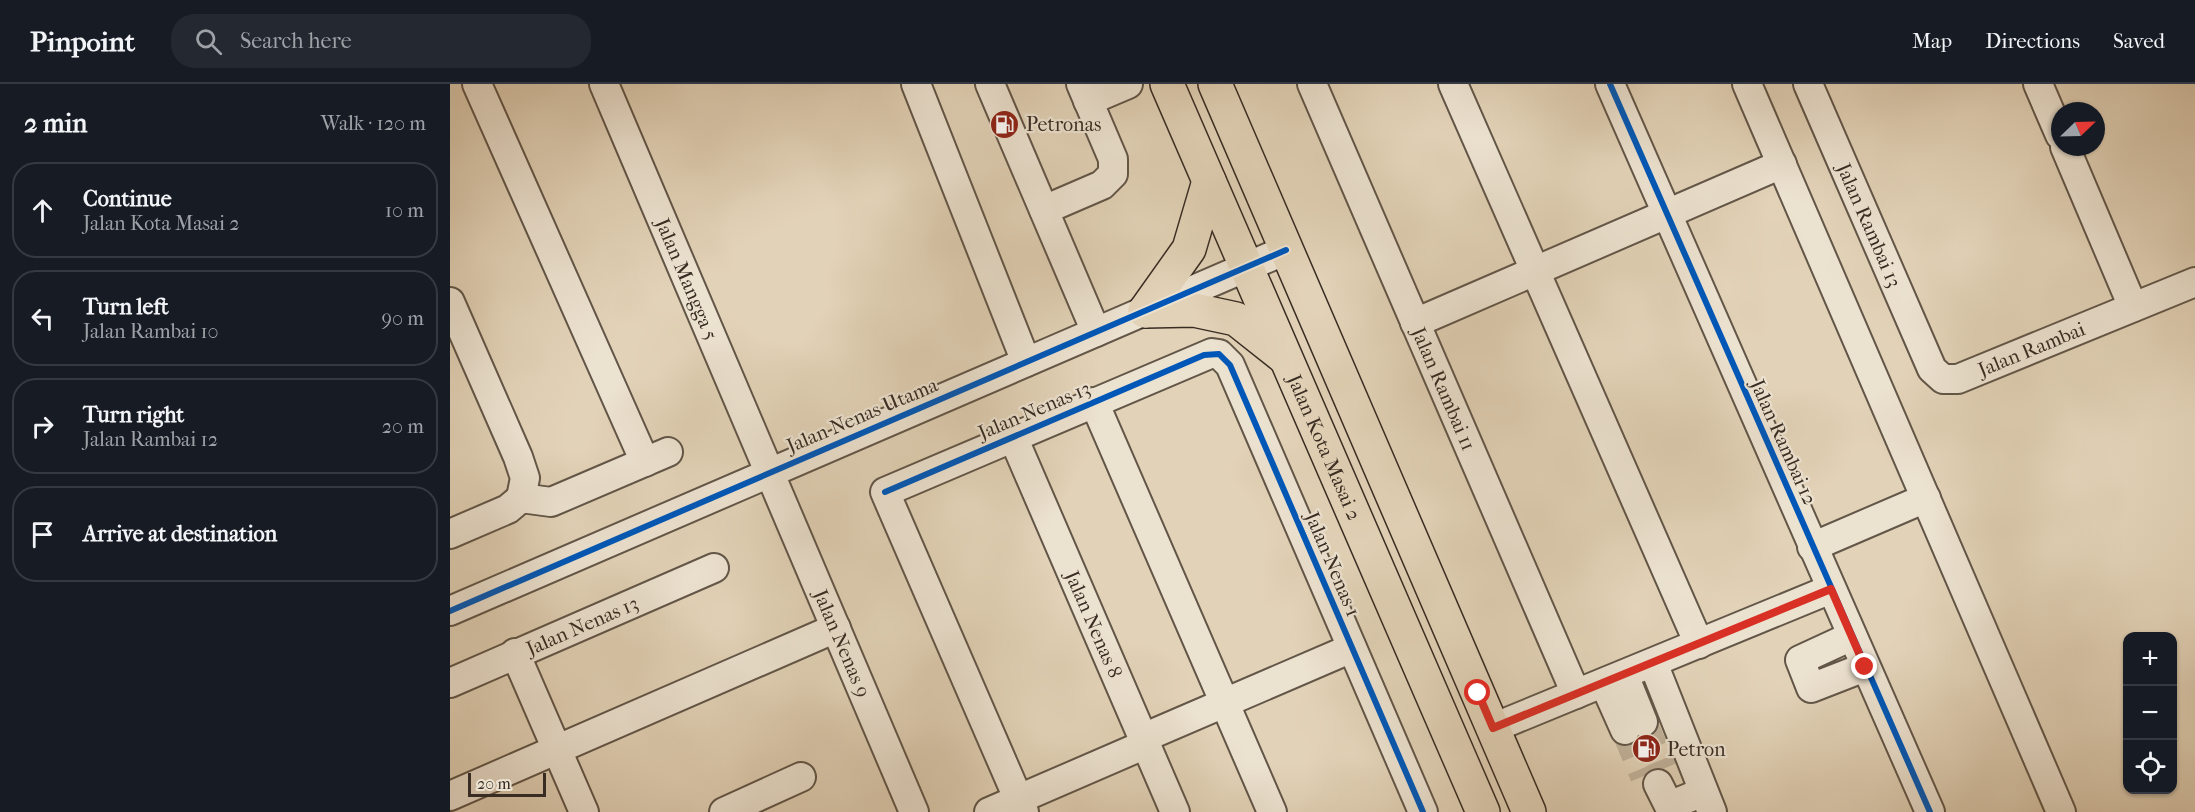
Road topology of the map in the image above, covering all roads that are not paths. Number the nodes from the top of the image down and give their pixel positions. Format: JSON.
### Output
{"nodes":[{"id":1,"x":477,"y":84,"type":"edge"},
{"id":2,"x":604,"y":84,"type":"edge"},
{"id":3,"x":916,"y":84,"type":"edge"},
{"id":4,"x":990,"y":84,"type":"edge"},
{"id":5,"x":1128,"y":84,"type":"edge"},
{"id":6,"x":1167,"y":84,"type":"edge"},
{"id":7,"x":1215,"y":84,"type":"edge"},
{"id":8,"x":1312,"y":84,"type":"edge"},
{"id":9,"x":1453,"y":84,"type":"edge"},
{"id":10,"x":1610,"y":84,"type":"edge"},
{"id":11,"x":1747,"y":84,"type":"edge"},
{"id":12,"x":1808,"y":84,"type":"edge"},
{"id":13,"x":2038,"y":84,"type":"edge"},
{"id":14,"x":1084,"y":93,"type":"edge"},
{"id":15,"x":2051,"y":114,"type":"edge"},
{"id":16,"x":2069,"y":156,"type":"edge"},
{"id":17,"x":1782,"y":164,"type":"junction"},
{"id":18,"x":1209,"y":181,"type":"junction"},
{"id":19,"x":1044,"y":210,"type":"junction"},
{"id":20,"x":1666,"y":213,"type":"junction"},
{"id":21,"x":1287,"y":250,"type":"junction"},
{"id":22,"x":1246,"y":267,"type":"junction"},
{"id":23,"x":1535,"y":270,"type":"junction"},
{"id":24,"x":2195,"y":282,"type":"edge"},
{"id":25,"x":450,"y":302,"type":"edge"},
{"id":26,"x":2133,"y":307,"type":"junction"},
{"id":27,"x":1145,"y":311,"type":"junction"},
{"id":28,"x":1415,"y":323,"type":"junction"},
{"id":29,"x":1096,"y":332,"type":"junction"},
{"id":30,"x":1196,"y":358,"type":"joint"},
{"id":31,"x":1286,"y":358,"type":"junction"},
{"id":32,"x":1026,"y":362,"type":"junction"},
{"id":33,"x":1932,"y":367,"type":"joint"},
{"id":34,"x":1094,"y":402,"type":"junction"},
{"id":35,"x":1013,"y":437,"type":"junction"},
{"id":36,"x":771,"y":472,"type":"junction"},
{"id":37,"x":521,"y":498,"type":"junction"},
{"id":38,"x":1926,"y":498,"type":"junction"},
{"id":39,"x":450,"y":534,"type":"edge"},
{"id":40,"x":1812,"y":547,"type":"junction"},
{"id":41,"x":714,"y":568,"type":"dead end"},
{"id":42,"x":1831,"y":589,"type":"junction"},
{"id":43,"x":450,"y":611,"type":"edge"},
{"id":44,"x":836,"y":628,"type":"junction"},
{"id":45,"x":1852,"y":636,"type":"junction"},
{"id":46,"x":1699,"y":644,"type":"junction"},
{"id":47,"x":1352,"y":648,"type":"junction"},
{"id":48,"x":515,"y":653,"type":"junction"},
{"id":49,"x":1653,"y":663,"type":"junction"},
{"id":50,"x":1865,"y":667,"type":"junction"},
{"id":51,"x":1614,"y":679,"type":"junction"},
{"id":52,"x":450,"y":683,"type":"edge"},
{"id":53,"x":1576,"y":694,"type":"junction"},
{"id":54,"x":1224,"y":703,"type":"junction"},
{"id":55,"x":1634,"y":726,"type":"tunnel mouth"},
{"id":56,"x":1493,"y":728,"type":"junction"},
{"id":57,"x":1145,"y":741,"type":"junction"},
{"id":58,"x":556,"y":750,"type":"junction"},
{"id":59,"x":1655,"y":776,"type":"tunnel mouth"},
{"id":60,"x":801,"y":777,"type":"dead end"},
{"id":61,"x":450,"y":796,"type":"edge"},
{"id":62,"x":1707,"y":802,"type":"edge"},
{"id":63,"x":1021,"y":806,"type":"edge"},
{"id":64,"x":584,"y":812,"type":"edge"},
{"id":65,"x":724,"y":812,"type":"edge"},
{"id":66,"x":915,"y":812,"type":"edge"},
{"id":67,"x":989,"y":812,"type":"edge"},
{"id":68,"x":1175,"y":812,"type":"edge"},
{"id":69,"x":1272,"y":812,"type":"edge"},
{"id":70,"x":1423,"y":812,"type":"edge"},
{"id":71,"x":1483,"y":812,"type":"edge"},
{"id":72,"x":1530,"y":812,"type":"edge"},
{"id":73,"x":1930,"y":812,"type":"edge"},
{"id":74,"x":2061,"y":812,"type":"edge"}],
"edges":[{"from":1,"to":37,"type":"street"},
{"from":2,"to":36,"type":"street","name":"Jalan Mangga 5"},
{"from":3,"to":32,"type":"street"},
{"from":4,"to":19,"type":"street"},
{"from":5,"to":14,"type":"street"},
{"from":6,"to":18,"type":"main road","name":"Jalan Kota Masai 2"},
{"from":7,"to":21,"type":"main road"},
{"from":8,"to":28,"type":"street","name":"Jalan Rambai 11"},
{"from":9,"to":23,"type":"street"},
{"from":10,"to":20,"type":"street","name":"Jalan Rambai 12"},
{"from":11,"to":17,"type":"street"},
{"from":12,"to":33,"type":"street","name":"Jalan Rambai 13"},
{"from":13,"to":15,"type":"street"},
{"from":14,"to":19,"type":"street"},
{"from":16,"to":26,"type":"street"},
{"from":17,"to":20,"type":"street"},
{"from":17,"to":38,"type":"street"},
{"from":18,"to":22,"type":"main road","name":"Jalan Kota Masai 2"},
{"from":18,"to":27,"type":"main road"},
{"from":19,"to":29,"type":"street"},
{"from":20,"to":23,"type":"street"},
{"from":20,"to":40,"type":"street","name":"Jalan Rambai 12"},
{"from":21,"to":22,"type":"street","name":"Jalan Nenas Utama"},
{"from":21,"to":56,"type":"main road"},
{"from":22,"to":27,"type":"street","name":"Jalan Nenas Utama"},
{"from":22,"to":31,"type":"main road","name":"Jalan Kota Masai 2"},
{"from":23,"to":28,"type":"street"},
{"from":23,"to":46,"type":"street"},
{"from":24,"to":26,"type":"street","name":"Jalan Rambai"},
{"from":25,"to":37,"type":"street"},
{"from":26,"to":33,"type":"street","name":"Jalan Rambai"},
{"from":27,"to":29,"type":"street","name":"Jalan Nenas Utama"},
{"from":27,"to":31,"type":"main road"},
{"from":28,"to":53,"type":"street","name":"Jalan Rambai 11"},
{"from":29,"to":32,"type":"street","name":"Jalan Nenas Utama"},
{"from":30,"to":34,"type":"street","name":"Jalan Nenas 13"},
{"from":30,"to":47,"type":"street","name":"Jalan Nenas 1"},
{"from":31,"to":71,"type":"main road","name":"Jalan Kota Masai 2"},
{"from":32,"to":36,"type":"street","name":"Jalan Nenas Utama"},
{"from":34,"to":35,"type":"street","name":"Jalan Nenas 13"},
{"from":34,"to":54,"type":"street"},
{"from":35,"to":57,"type":"street","name":"Jalan Nenas 8"},
{"from":35,"to":63,"type":"street","name":"Jalan Nenas 13"},
{"from":36,"to":43,"type":"street","name":"Jalan Nenas Utama"},
{"from":36,"to":44,"type":"street","name":"Jalan Nenas 9"},
{"from":37,"to":39,"type":"street"},
{"from":38,"to":40,"type":"street"},
{"from":38,"to":74,"type":"street"},
{"from":40,"to":42,"type":"street","name":"Jalan Rambai 12"},
{"from":41,"to":48,"type":"street","name":"Jalan Nenas 13"},
{"from":42,"to":45,"type":"street","name":"Jalan Rambai 12"},
{"from":42,"to":46,"type":"street"},
{"from":44,"to":58,"type":"street"},
{"from":44,"to":66,"type":"street","name":"Jalan Nenas 9"},
{"from":45,"to":50,"type":"street","name":"Jalan Rambai 12"},
{"from":45,"to":50,"type":"street"},
{"from":46,"to":49,"type":"street"},
{"from":47,"to":54,"type":"street"},
{"from":47,"to":70,"type":"street","name":"Jalan Nenas 1"},
{"from":48,"to":52,"type":"street","name":"Jalan Nenas 13"},
{"from":48,"to":58,"type":"street"},
{"from":49,"to":51,"type":"street"},
{"from":49,"to":62,"type":"street"},
{"from":50,"to":73,"type":"street","name":"Jalan Rambai 12"},
{"from":51,"to":53,"type":"street"},
{"from":51,"to":55,"type":"street"},
{"from":53,"to":56,"type":"street"},
{"from":54,"to":57,"type":"street"},
{"from":54,"to":69,"type":"street"},
{"from":56,"to":72,"type":"main road"},
{"from":57,"to":63,"type":"street"},
{"from":57,"to":68,"type":"street","name":"Jalan Nenas 8"},
{"from":58,"to":61,"type":"street"},
{"from":58,"to":64,"type":"street"},
{"from":59,"to":62,"type":"street"},
{"from":60,"to":65,"type":"street"},
{"from":63,"to":67,"type":"street"}]}
